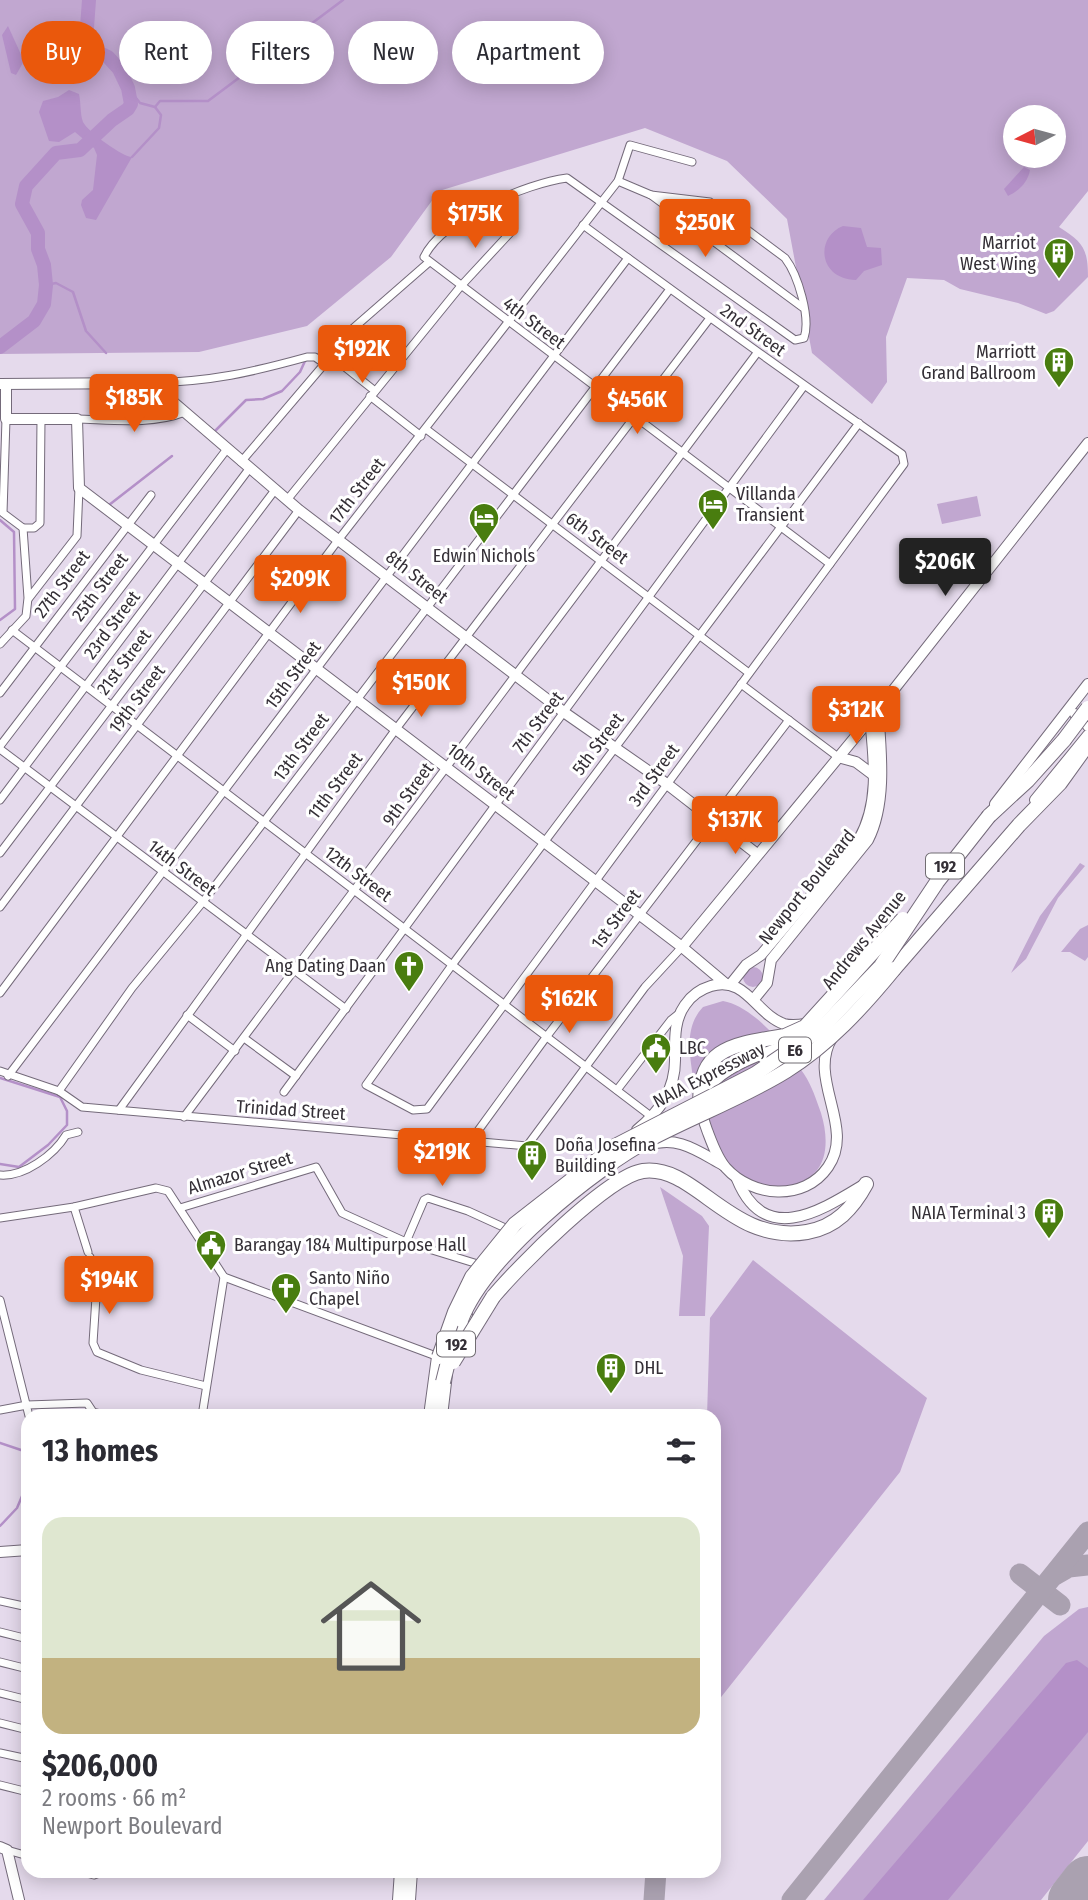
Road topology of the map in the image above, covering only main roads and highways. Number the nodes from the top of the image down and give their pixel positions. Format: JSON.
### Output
{"nodes":[{"id":1,"x":1088,"y":708,"type":"edge"},
{"id":2,"x":1088,"y":744,"type":"edge"},
{"id":3,"x":937,"y":882,"type":"junction"},
{"id":4,"x":701,"y":1111,"type":"road end"},
{"id":5,"x":866,"y":1184,"type":"road end"},
{"id":6,"x":443,"y":1382,"type":"junction"},
{"id":7,"x":430,"y":1409,"type":"edge"},
{"id":8,"x":441,"y":1409,"type":"edge"},
{"id":9,"x":402,"y":1878,"type":"edge"},
{"id":10,"x":411,"y":1878,"type":"edge"},
{"id":11,"x":400,"y":1900,"type":"edge"},
{"id":12,"x":409,"y":1900,"type":"edge"}],
"edges":[{"from":1,"to":3,"type":"highway","name":"NAIA Expressway","number":"E6","bridge":true},
{"from":2,"to":6,"type":"highway","name":"NAIA Expressway","number":"E6","bridge":true},
{"from":3,"to":4,"type":"highway","bridge":true},
{"from":3,"to":7,"type":"highway","name":"NAIA Expressway","number":"E6","bridge":true},
{"from":5,"to":6,"type":"highway","bridge":true},
{"from":6,"to":8,"type":"highway","name":"NAIA Expressway","number":"E6"},
{"from":9,"to":11,"type":"highway"},
{"from":10,"to":12,"type":"highway"}]}
